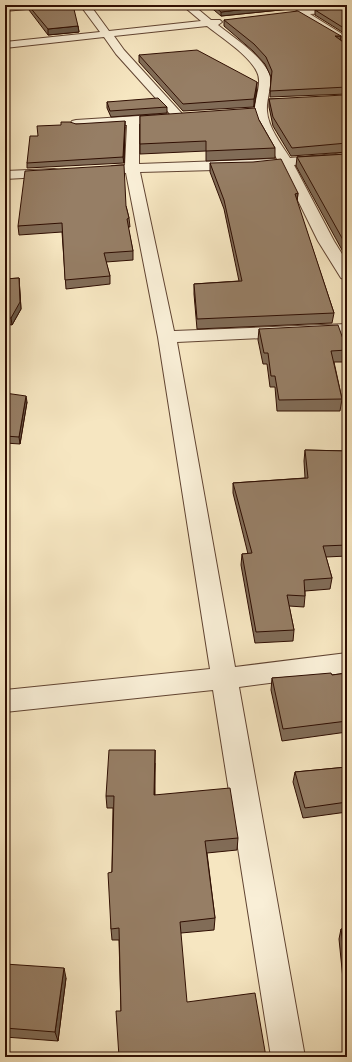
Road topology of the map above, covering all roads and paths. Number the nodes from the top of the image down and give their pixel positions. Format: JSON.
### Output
{"nodes":[{"id":1,"x":37,"y":5,"type":"edge"},
{"id":2,"x":84,"y":5,"type":"edge"},
{"id":3,"x":187,"y":5,"type":"edge"},
{"id":4,"x":5,"y":8,"type":"edge"},
{"id":5,"x":347,"y":9,"type":"edge"},
{"id":6,"x":295,"y":10,"type":"edge"},
{"id":7,"x":224,"y":21,"type":"edge"},
{"id":8,"x":209,"y":23,"type":"junction"},
{"id":9,"x":108,"y":35,"type":"junction"},
{"id":10,"x":347,"y":41,"type":"edge"},
{"id":11,"x":5,"y":45,"type":"edge"},
{"id":12,"x":265,"y":106,"type":"junction"},
{"id":13,"x":246,"y":112,"type":"edge"},
{"id":14,"x":133,"y":121,"type":"junction"},
{"id":15,"x":76,"y":124,"type":"edge"},
{"id":16,"x":347,"y":157,"type":"edge"},
{"id":17,"x":286,"y":162,"type":"junction"},
{"id":18,"x":132,"y":168,"type":"junction"},
{"id":19,"x":108,"y":170,"type":"edge"},
{"id":20,"x":68,"y":172,"type":"edge"},
{"id":21,"x":5,"y":176,"type":"edge"},
{"id":22,"x":347,"y":276,"type":"edge"},
{"id":23,"x":347,"y":329,"type":"edge"},
{"id":24,"x":167,"y":337,"type":"junction"},
{"id":25,"x":347,"y":663,"type":"edge"},
{"id":26,"x":225,"y":678,"type":"junction"},
{"id":27,"x":5,"y":700,"type":"edge"},
{"id":28,"x":288,"y":1057,"type":"edge"}],
"edges":[{"from":1,"to":4,"type":"street"},
{"from":2,"to":9,"type":"street"},
{"from":3,"to":8,"type":"street"},
{"from":5,"to":6,"type":"street"},
{"from":6,"to":10,"type":"street"},
{"from":7,"to":8,"type":"street"},
{"from":8,"to":9,"type":"street"},
{"from":8,"to":12,"type":"street"},
{"from":9,"to":11,"type":"street"},
{"from":9,"to":14,"type":"street"},
{"from":12,"to":13,"type":"street"},
{"from":12,"to":17,"type":"street"},
{"from":14,"to":15,"type":"street"},
{"from":14,"to":18,"type":"street"},
{"from":16,"to":17,"type":"street"},
{"from":17,"to":18,"type":"street"},
{"from":17,"to":22,"type":"street"},
{"from":18,"to":19,"type":"street"},
{"from":18,"to":24,"type":"street"},
{"from":20,"to":21,"type":"street"},
{"from":23,"to":24,"type":"street"},
{"from":24,"to":26,"type":"street"},
{"from":25,"to":26,"type":"street"},
{"from":26,"to":27,"type":"street"},
{"from":26,"to":28,"type":"street"}]}
